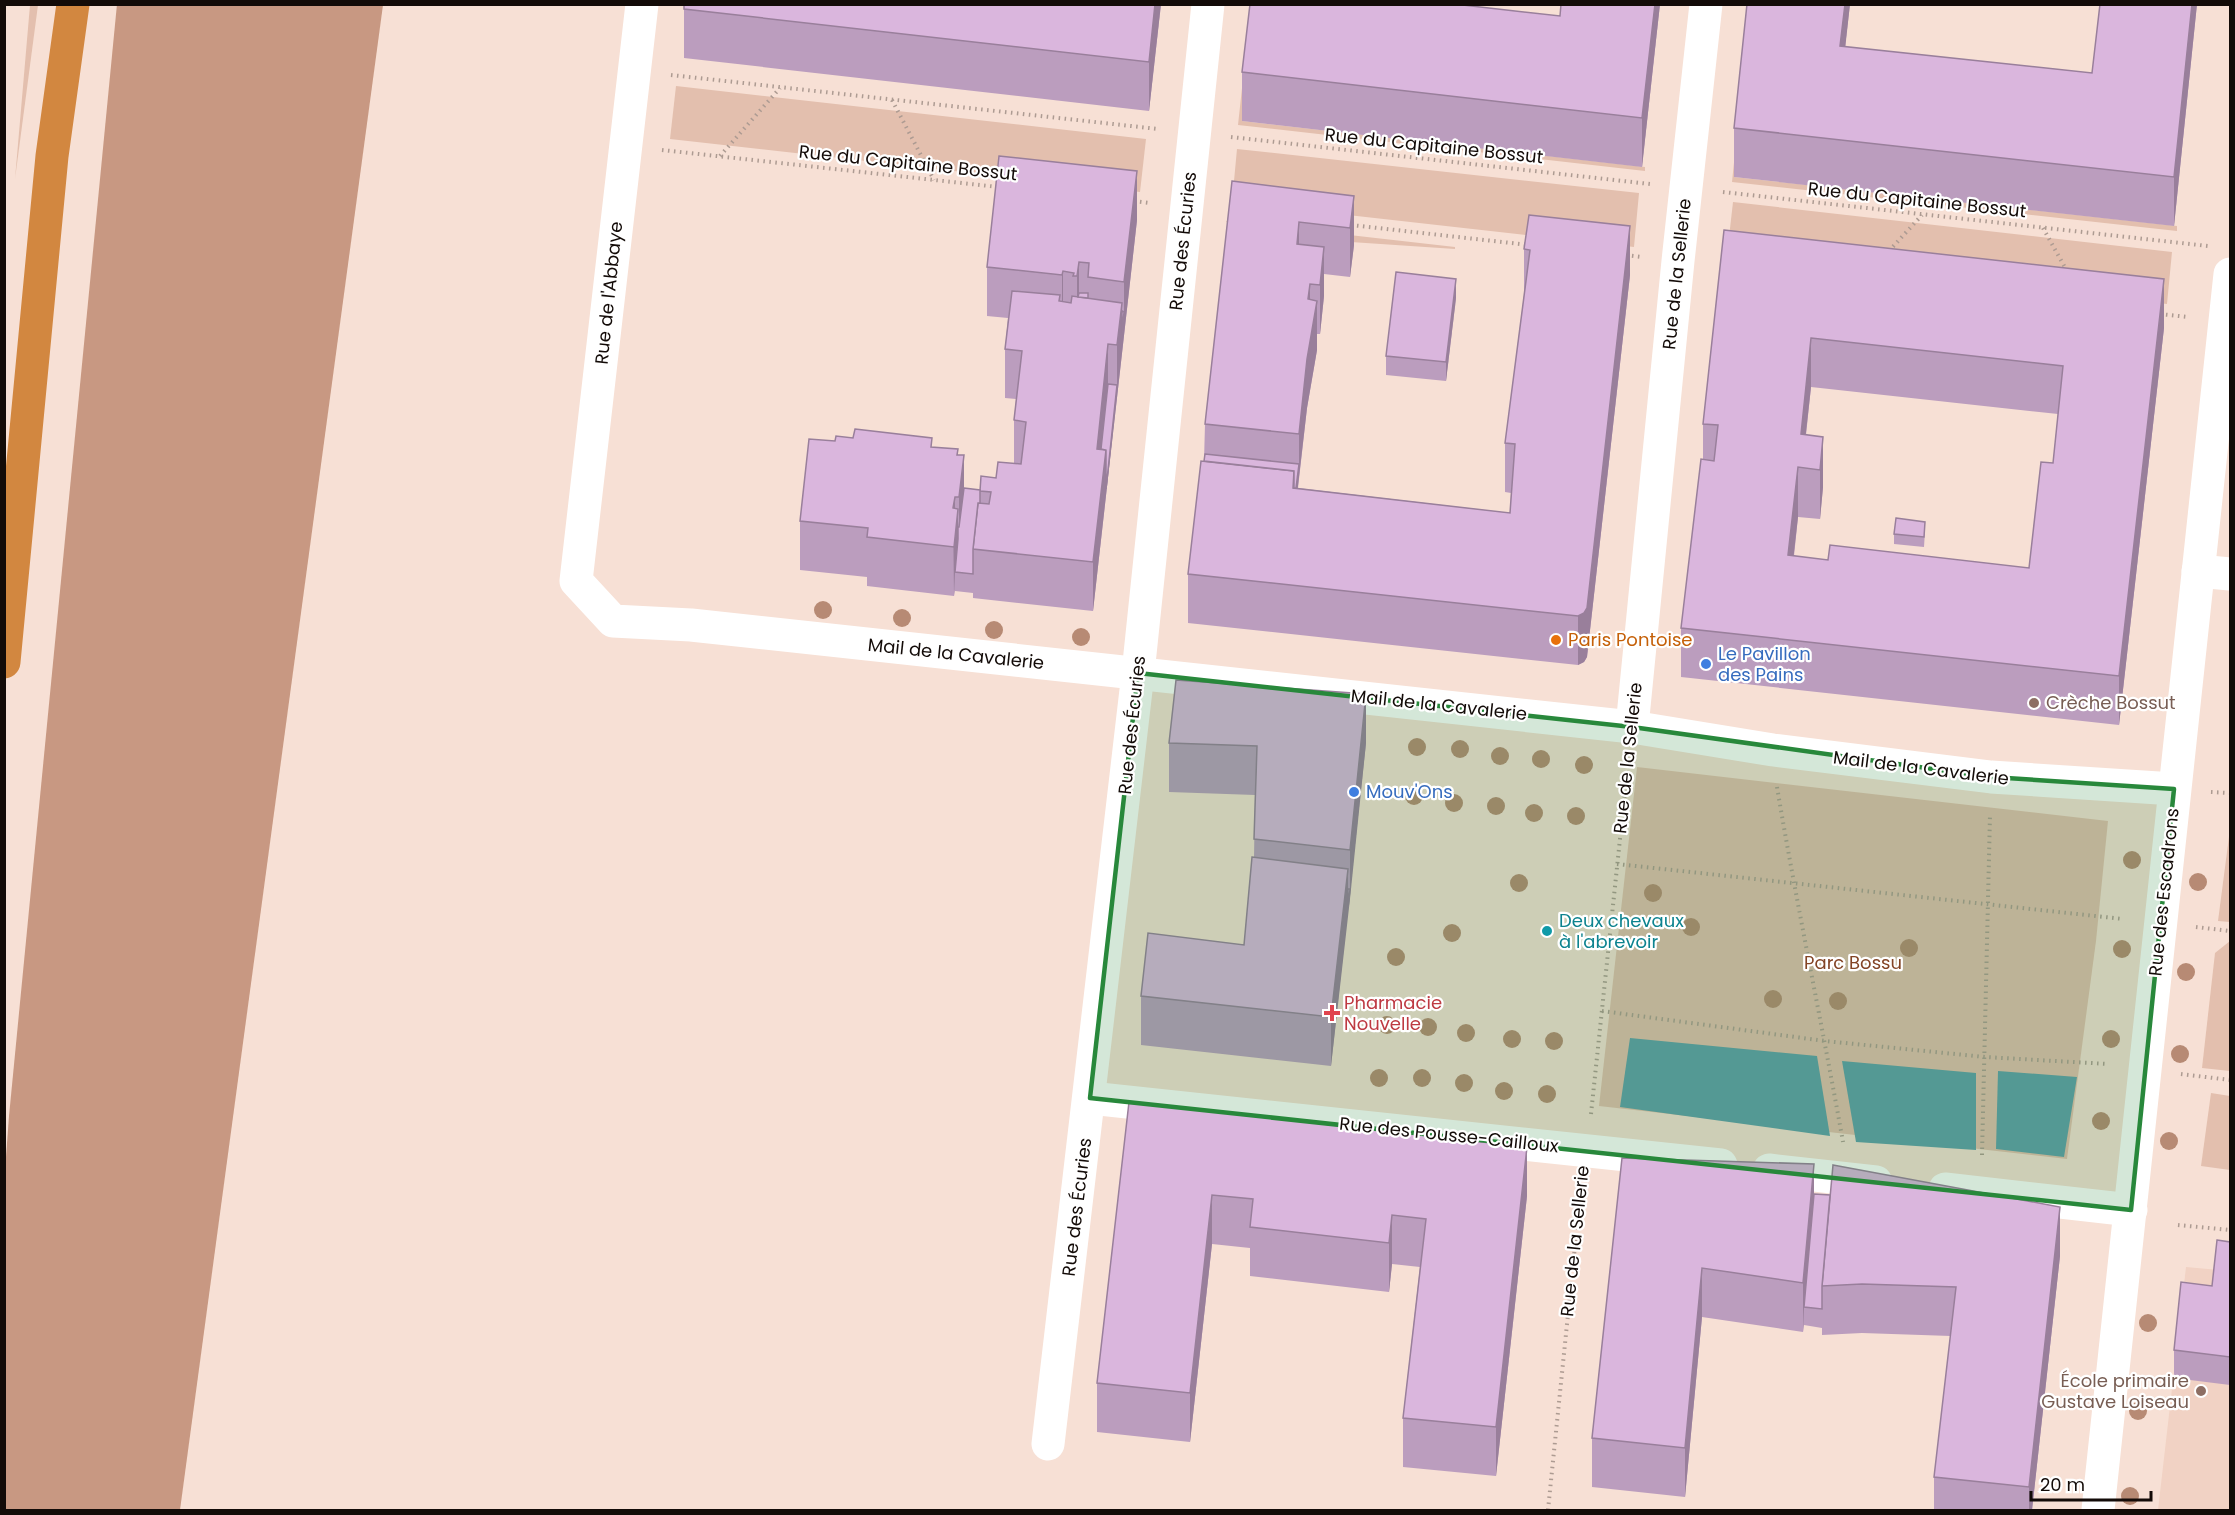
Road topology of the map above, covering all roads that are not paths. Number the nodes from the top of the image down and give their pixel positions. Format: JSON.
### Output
{"nodes":[{"id":1,"x":73,"y":4,"type":"edge"},
{"id":2,"x":642,"y":4,"type":"edge"},
{"id":3,"x":1208,"y":4,"type":"edge"},
{"id":4,"x":1706,"y":4,"type":"edge"},
{"id":5,"x":2230,"y":274,"type":"edge"},
{"id":6,"x":2198,"y":571,"type":"junction"},
{"id":7,"x":2230,"y":574,"type":"edge"},
{"id":8,"x":576,"y":582,"type":"joint"},
{"id":9,"x":4,"y":662,"type":"edge"},
{"id":10,"x":1138,"y":673,"type":"junction"},
{"id":11,"x":1632,"y":727,"type":"junction"},
{"id":12,"x":2174,"y":789,"type":"junction"},
{"id":13,"x":1090,"y":1098,"type":"junction"},
{"id":14,"x":2131,"y":1210,"type":"junction"},
{"id":15,"x":1048,"y":1444,"type":"dead end"},
{"id":16,"x":2098,"y":1510,"type":"edge"}],
"edges":[{"from":1,"to":9,"type":"highway"},
{"from":2,"to":8,"type":"street","name":"Rue de l'Abbaye"},
{"from":3,"to":10,"type":"street","name":"Rue des Écuries"},
{"from":4,"to":11,"type":"street","name":"Rue de la Sellerie"},
{"from":5,"to":6,"type":"street","name":"Rue des Escadrons"},
{"from":6,"to":7,"type":"street"},
{"from":6,"to":12,"type":"street","name":"Rue des Escadrons"},
{"from":8,"to":10,"type":"street","name":"Mail de la Cavalerie"},
{"from":10,"to":11,"type":"street","name":"Mail de la Cavalerie"},
{"from":10,"to":13,"type":"street","name":"Rue des Écuries"},
{"from":11,"to":12,"type":"street","name":"Mail de la Cavalerie"},
{"from":12,"to":14,"type":"street","name":"Rue des Escadrons"},
{"from":13,"to":14,"type":"street","name":"Rue des Pousse-Cailloux"},
{"from":13,"to":15,"type":"street","name":"Rue des Écuries"},
{"from":14,"to":16,"type":"street","name":"Rue des Escadrons"}]}
